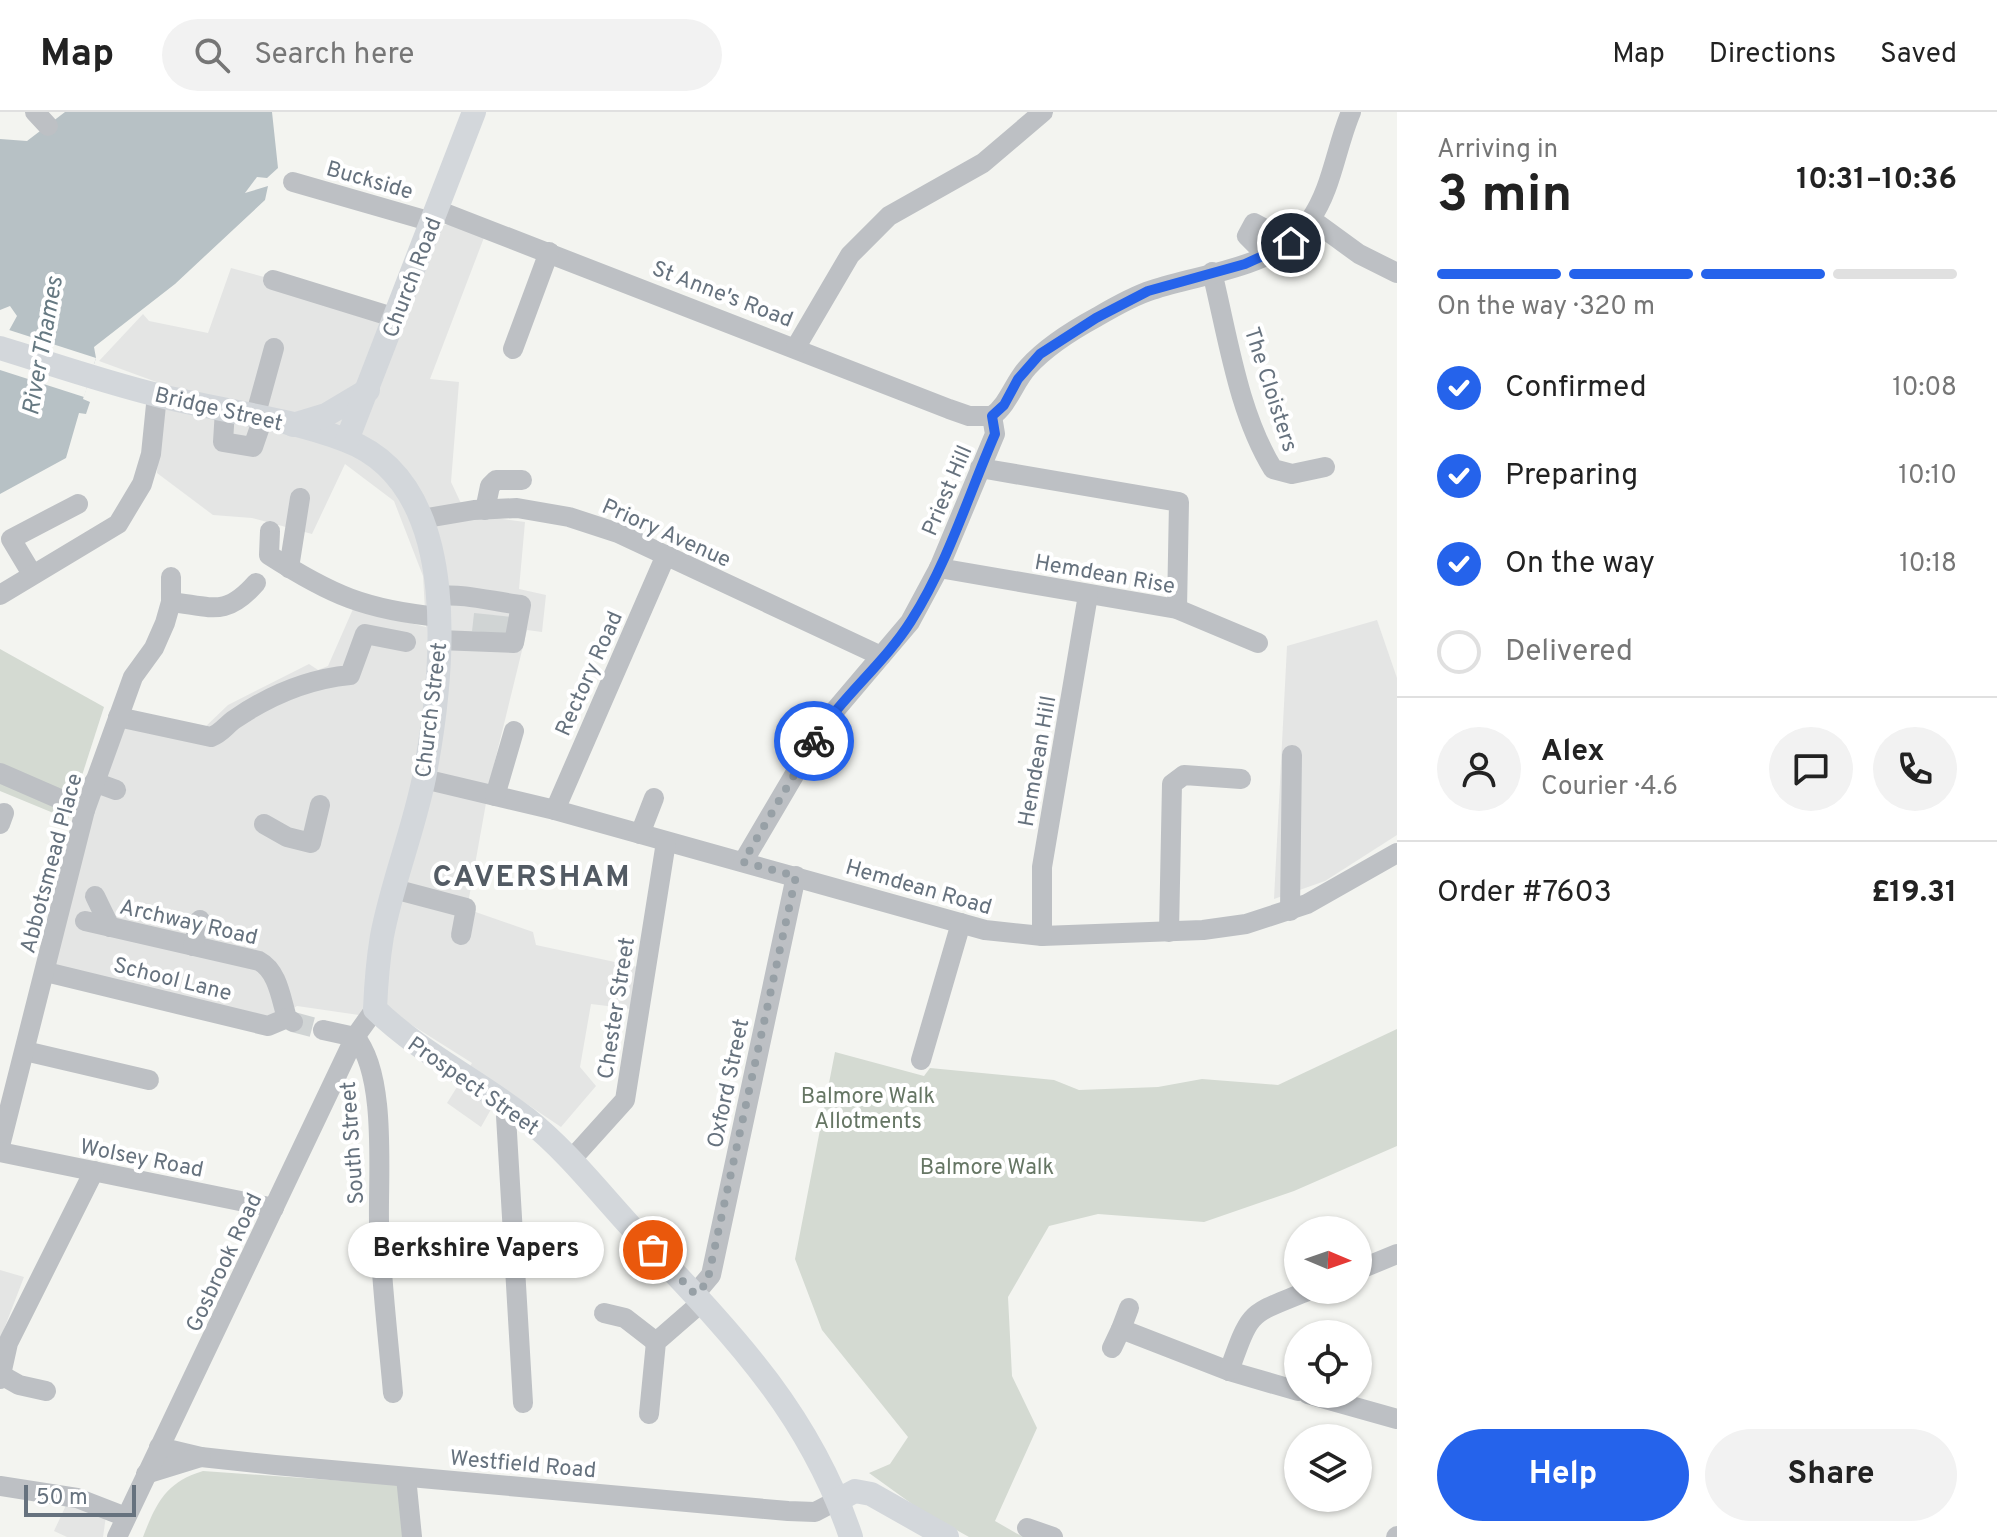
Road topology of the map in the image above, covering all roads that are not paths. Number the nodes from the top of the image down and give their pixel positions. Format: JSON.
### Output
{"nodes":[{"id":1,"x":474,"y":112,"type":"edge"},
{"id":2,"x":1043,"y":112,"type":"edge"},
{"id":3,"x":1351,"y":112,"type":"edge"},
{"id":4,"x":293,"y":182,"type":"dead end"},
{"id":5,"x":434,"y":216,"type":"junction"},
{"id":6,"x":1311,"y":219,"type":"junction"},
{"id":7,"x":1291,"y":243,"type":"junction"},
{"id":8,"x":549,"y":252,"type":"junction"},
{"id":9,"x":1268,"y":257,"type":"junction"},
{"id":10,"x":1212,"y":272,"type":"junction"},
{"id":11,"x":1397,"y":273,"type":"edge"},
{"id":12,"x":273,"y":280,"type":"dead end"},
{"id":13,"x":396,"y":318,"type":"junction"},
{"id":14,"x":796,"y":347,"type":"junction"},
{"id":15,"x":0,"y":348,"type":"edge"},
{"id":16,"x":274,"y":348,"type":"dead end"},
{"id":17,"x":513,"y":349,"type":"dead end"},
{"id":18,"x":368,"y":390,"type":"junction"},
{"id":19,"x":157,"y":395,"type":"junction"},
{"id":20,"x":992,"y":416,"type":"junction"},
{"id":21,"x":259,"y":418,"type":"junction"},
{"id":22,"x":293,"y":425,"type":"junction"},
{"id":23,"x":347,"y":440,"type":"junction"},
{"id":24,"x":1325,"y":467,"type":"dead end"},
{"id":25,"x":980,"y":468,"type":"junction"},
{"id":26,"x":522,"y":480,"type":"dead end"},
{"id":27,"x":300,"y":498,"type":"dead end"},
{"id":28,"x":78,"y":504,"type":"dead end"},
{"id":29,"x":485,"y":510,"type":"junction"},
{"id":30,"x":421,"y":519,"type":"junction"},
{"id":31,"x":270,"y":531,"type":"dead end"},
{"id":32,"x":5,"y":542,"type":"edge"},
{"id":33,"x":666,"y":555,"type":"junction"},
{"id":34,"x":289,"y":568,"type":"junction"},
{"id":35,"x":939,"y":568,"type":"junction"},
{"id":36,"x":32,"y":574,"type":"junction"},
{"id":37,"x":171,"y":577,"type":"dead end"},
{"id":38,"x":256,"y":583,"type":"dead end"},
{"id":39,"x":0,"y":595,"type":"edge"},
{"id":40,"x":1088,"y":595,"type":"junction"},
{"id":41,"x":171,"y":602,"type":"junction"},
{"id":42,"x":1177,"y":609,"type":"junction"},
{"id":43,"x":439,"y":618,"type":"junction"},
{"id":44,"x":406,"y":642,"type":"dead end"},
{"id":45,"x":1258,"y":643,"type":"dead end"},
{"id":46,"x":881,"y":656,"type":"junction"},
{"id":47,"x":118,"y":717,"type":"junction"},
{"id":48,"x":514,"y":731,"type":"dead end"},
{"id":49,"x":1292,"y":755,"type":"dead end"},
{"id":50,"x":0,"y":773,"type":"edge"},
{"id":51,"x":424,"y":779,"type":"junction"},
{"id":52,"x":1241,"y":779,"type":"dead end"},
{"id":53,"x":94,"y":782,"type":"junction"},
{"id":54,"x":116,"y":790,"type":"dead end"},
{"id":55,"x":495,"y":796,"type":"junction"},
{"id":56,"x":654,"y":798,"type":"dead end"},
{"id":57,"x":320,"y":805,"type":"dead end"},
{"id":58,"x":85,"y":810,"type":"junction"},
{"id":59,"x":555,"y":810,"type":"junction"},
{"id":60,"x":264,"y":824,"type":"dead end"},
{"id":61,"x":640,"y":834,"type":"junction"},
{"id":62,"x":666,"y":842,"type":"junction"},
{"id":63,"x":1397,"y":853,"type":"edge"},
{"id":64,"x":743,"y":862,"type":"junction"},
{"id":65,"x":796,"y":876,"type":"junction"},
{"id":66,"x":394,"y":889,"type":"junction"},
{"id":67,"x":95,"y":896,"type":"dead end"},
{"id":68,"x":1290,"y":911,"type":"junction"},
{"id":69,"x":200,"y":920,"type":"dead end"},
{"id":70,"x":85,"y":921,"type":"dead end"},
{"id":71,"x":961,"y":923,"type":"junction"},
{"id":72,"x":110,"y":927,"type":"junction"},
{"id":73,"x":1169,"y":932,"type":"junction"},
{"id":74,"x":461,"y":935,"type":"dead end"},
{"id":75,"x":1042,"y":936,"type":"junction"},
{"id":76,"x":193,"y":946,"type":"junction"},
{"id":77,"x":46,"y":972,"type":"junction"},
{"id":78,"x":375,"y":1009,"type":"junction"},
{"id":79,"x":290,"y":1020,"type":"joint"},
{"id":80,"x":323,"y":1030,"type":"tunnel mouth"},
{"id":81,"x":355,"y":1037,"type":"junction"},
{"id":82,"x":25,"y":1051,"type":"junction"},
{"id":83,"x":921,"y":1060,"type":"dead end"},
{"id":84,"x":149,"y":1080,"type":"dead end"},
{"id":85,"x":509,"y":1105,"type":"junction"},
{"id":86,"x":0,"y":1149,"type":"edge"},
{"id":87,"x":570,"y":1161,"type":"junction"},
{"id":88,"x":94,"y":1171,"type":"junction"},
{"id":89,"x":274,"y":1208,"type":"junction"},
{"id":90,"x":1397,"y":1254,"type":"edge"},
{"id":91,"x":1372,"y":1264,"type":"edge"},
{"id":92,"x":698,"y":1298,"type":"junction"},
{"id":93,"x":1284,"y":1301,"type":"edge"},
{"id":94,"x":1129,"y":1308,"type":"dead end"},
{"id":95,"x":604,"y":1313,"type":"dead end"},
{"id":96,"x":1121,"y":1329,"type":"junction"},
{"id":97,"x":656,"y":1342,"type":"junction"},
{"id":98,"x":1112,"y":1348,"type":"dead end"},
{"id":99,"x":1229,"y":1371,"type":"junction"},
{"id":100,"x":2,"y":1378,"type":"edge"},
{"id":101,"x":1284,"y":1387,"type":"edge"},
{"id":102,"x":46,"y":1391,"type":"dead end"},
{"id":103,"x":393,"y":1393,"type":"dead end"},
{"id":104,"x":523,"y":1403,"type":"dead end"},
{"id":105,"x":1358,"y":1408,"type":"edge"},
{"id":106,"x":649,"y":1414,"type":"dead end"},
{"id":107,"x":1397,"y":1419,"type":"edge"},
{"id":108,"x":159,"y":1447,"type":"junction"},
{"id":109,"x":201,"y":1457,"type":"junction"},
{"id":110,"x":146,"y":1474,"type":"junction"},
{"id":111,"x":406,"y":1477,"type":"junction"},
{"id":112,"x":0,"y":1486,"type":"edge"},
{"id":113,"x":838,"y":1500,"type":"junction"},
{"id":114,"x":126,"y":1517,"type":"junction"},
{"id":115,"x":1027,"y":1528,"type":"dead end"},
{"id":116,"x":117,"y":1537,"type":"edge"},
{"id":117,"x":412,"y":1537,"type":"edge"},
{"id":118,"x":851,"y":1537,"type":"edge"},
{"id":119,"x":947,"y":1537,"type":"edge"},
{"id":120,"x":1053,"y":1537,"type":"edge"}],
"edges":[{"from":1,"to":5,"type":"main road","name":"Church Road"},
{"from":2,"to":14,"type":"street"},
{"from":3,"to":6,"type":"street","name":"Priest Hill"},
{"from":4,"to":5,"type":"street","name":"Buckside"},
{"from":5,"to":8,"type":"street","name":"St Anne's Road"},
{"from":5,"to":13,"type":"main road","name":"Church Road"},
{"from":6,"to":7,"type":"street","name":"Priest Hill"},
{"from":6,"to":11,"type":"street"},
{"from":7,"to":9,"type":"street","name":"Priest Hill"},
{"from":7,"to":9,"type":"street"},
{"from":8,"to":14,"type":"street","name":"St Anne's Road"},
{"from":8,"to":17,"type":"street"},
{"from":9,"to":10,"type":"street","name":"Priest Hill"},
{"from":10,"to":20,"type":"street","name":"Priest Hill"},
{"from":10,"to":24,"type":"street","name":"The Cloisters"},
{"from":12,"to":13,"type":"street"},
{"from":13,"to":18,"type":"main road","name":"Church Road"},
{"from":14,"to":20,"type":"street","name":"St Anne's Road"},
{"from":15,"to":19,"type":"main road","name":"Bridge Street"},
{"from":16,"to":21,"type":"street"},
{"from":18,"to":22,"type":"main road"},
{"from":18,"to":23,"type":"main road","name":"Church Road"},
{"from":19,"to":21,"type":"main road","name":"Bridge Street"},
{"from":19,"to":36,"type":"street"},
{"from":20,"to":25,"type":"street","name":"Priest Hill"},
{"from":21,"to":22,"type":"main road","name":"Bridge Street"},
{"from":22,"to":23,"type":"main road","name":"Bridge Street"},
{"from":23,"to":30,"type":"main road","name":"Church Street"},
{"from":25,"to":35,"type":"street","name":"Priest Hill"},
{"from":25,"to":42,"type":"street"},
{"from":26,"to":29,"type":"street"},
{"from":27,"to":34,"type":"street"},
{"from":28,"to":32,"type":"street"},
{"from":29,"to":30,"type":"street","name":"Priory Avenue"},
{"from":29,"to":33,"type":"street","name":"Priory Avenue"},
{"from":30,"to":43,"type":"main road","name":"Church Street"},
{"from":31,"to":34,"type":"street"},
{"from":32,"to":36,"type":"street"},
{"from":33,"to":46,"type":"street","name":"Priory Avenue"},
{"from":33,"to":59,"type":"street","name":"Rectory Road"},
{"from":34,"to":43,"type":"street"},
{"from":35,"to":40,"type":"street","name":"Hemdean Rise"},
{"from":35,"to":46,"type":"street","name":"Priest Hill"},
{"from":36,"to":39,"type":"street"},
{"from":37,"to":41,"type":"street","name":"Abbotsmead Place"},
{"from":38,"to":41,"type":"street"},
{"from":40,"to":42,"type":"street","name":"Hemdean Rise"},
{"from":40,"to":75,"type":"street","name":"Hemdean Hill"},
{"from":41,"to":47,"type":"street","name":"Abbotsmead Place"},
{"from":42,"to":45,"type":"street","name":"Hemdean Rise"},
{"from":43,"to":43,"type":"street"},
{"from":43,"to":51,"type":"main road","name":"Church Street"},
{"from":44,"to":47,"type":"street"},
{"from":46,"to":64,"type":"street","name":"Priest Hill"},
{"from":47,"to":53,"type":"street","name":"Abbotsmead Place"},
{"from":48,"to":55,"type":"street"},
{"from":49,"to":68,"type":"street"},
{"from":50,"to":58,"type":"street"},
{"from":51,"to":55,"type":"street","name":"Hemdean Road"},
{"from":51,"to":66,"type":"main road","name":"Church Street"},
{"from":52,"to":73,"type":"street"},
{"from":53,"to":54,"type":"street"},
{"from":53,"to":58,"type":"street","name":"Abbotsmead Place"},
{"from":55,"to":59,"type":"street","name":"Hemdean Road"},
{"from":56,"to":61,"type":"street"},
{"from":57,"to":60,"type":"street"},
{"from":58,"to":77,"type":"street","name":"Abbotsmead Place"},
{"from":59,"to":61,"type":"street","name":"Hemdean Road"},
{"from":61,"to":62,"type":"street","name":"Hemdean Road"},
{"from":62,"to":64,"type":"street","name":"Hemdean Road"},
{"from":62,"to":87,"type":"street","name":"Chester Street"},
{"from":63,"to":68,"type":"street","name":"Hemdean Road"},
{"from":64,"to":65,"type":"street","name":"Hemdean Road"},
{"from":65,"to":71,"type":"street","name":"Hemdean Road"},
{"from":65,"to":92,"type":"street","name":"Oxford Street"},
{"from":66,"to":74,"type":"street"},
{"from":66,"to":78,"type":"main road","name":"Church Street"},
{"from":67,"to":72,"type":"street"},
{"from":68,"to":73,"type":"street","name":"Hemdean Road"},
{"from":69,"to":76,"type":"street"},
{"from":70,"to":72,"type":"street","name":"Archway Road"},
{"from":71,"to":75,"type":"street","name":"Hemdean Road"},
{"from":71,"to":83,"type":"street"},
{"from":72,"to":76,"type":"street","name":"Archway Road"},
{"from":73,"to":75,"type":"street","name":"Hemdean Road"},
{"from":76,"to":79,"type":"street","name":"Archway Road"},
{"from":77,"to":79,"type":"street","name":"School Lane"},
{"from":77,"to":82,"type":"street","name":"Abbotsmead Place"},
{"from":78,"to":81,"type":"street","name":"Gosbrook Road"},
{"from":78,"to":85,"type":"main road","name":"Prospect Street"},
{"from":80,"to":81,"type":"street"},
{"from":81,"to":89,"type":"street","name":"Gosbrook Road"},
{"from":81,"to":103,"type":"street","name":"South Street"},
{"from":82,"to":84,"type":"street"},
{"from":82,"to":86,"type":"street","name":"Abbotsmead Place"},
{"from":85,"to":87,"type":"main road","name":"Prospect Street"},
{"from":85,"to":104,"type":"street"},
{"from":86,"to":88,"type":"street","name":"Wolsey Road"},
{"from":87,"to":92,"type":"main road","name":"Prospect Street"},
{"from":88,"to":89,"type":"street","name":"Wolsey Road"},
{"from":88,"to":100,"type":"street"},
{"from":89,"to":108,"type":"street","name":"Gosbrook Road"},
{"from":90,"to":91,"type":"street"},
{"from":92,"to":97,"type":"street","name":"Oxford Street"},
{"from":92,"to":113,"type":"main road","name":"Prospect Street"},
{"from":93,"to":99,"type":"street"},
{"from":94,"to":96,"type":"street"},
{"from":95,"to":97,"type":"street"},
{"from":96,"to":98,"type":"street"},
{"from":96,"to":99,"type":"street"},
{"from":97,"to":106,"type":"street"},
{"from":99,"to":101,"type":"street"},
{"from":100,"to":102,"type":"street"},
{"from":105,"to":107,"type":"street"},
{"from":108,"to":109,"type":"street","name":"Westfield Road"},
{"from":108,"to":110,"type":"street","name":"Gosbrook Road"},
{"from":109,"to":110,"type":"street","name":"Westfield Road"},
{"from":109,"to":111,"type":"street","name":"Westfield Road"},
{"from":110,"to":114,"type":"street","name":"Gosbrook Road"},
{"from":111,"to":113,"type":"street","name":"Westfield Road"},
{"from":111,"to":117,"type":"street"},
{"from":112,"to":114,"type":"street"},
{"from":113,"to":118,"type":"main road","name":"Prospect Street"},
{"from":113,"to":119,"type":"main road"},
{"from":114,"to":116,"type":"street","name":"Gosbrook Road"},
{"from":115,"to":120,"type":"street"}]}
